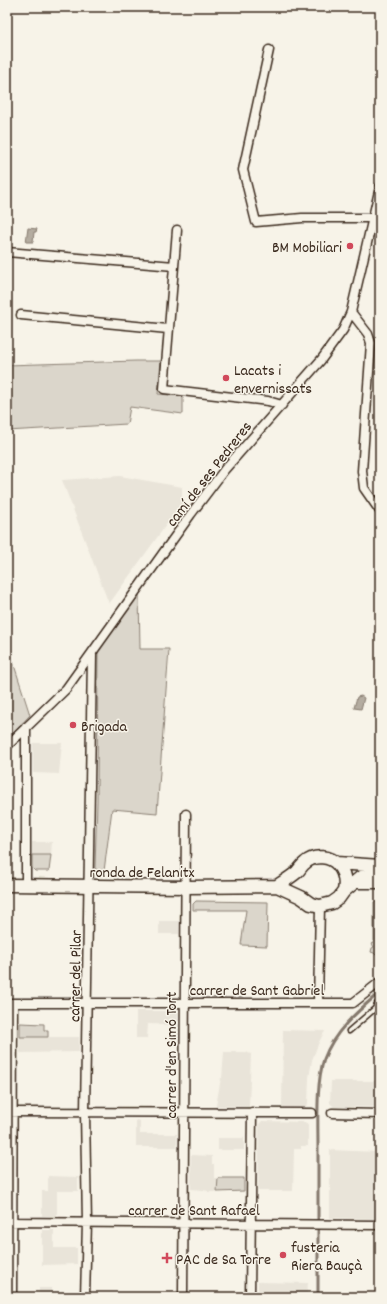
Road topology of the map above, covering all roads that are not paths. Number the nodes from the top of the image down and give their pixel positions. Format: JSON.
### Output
{"nodes":[{"id":1,"x":268,"y":50,"type":"dead end"},
{"id":2,"x":380,"y":187,"type":"edge"},
{"id":3,"x":373,"y":218,"type":"junction"},
{"id":4,"x":177,"y":230,"type":"dead end"},
{"id":5,"x":7,"y":252,"type":"edge"},
{"id":6,"x":174,"y":266,"type":"junction"},
{"id":7,"x":351,"y":312,"type":"junction"},
{"id":8,"x":21,"y":315,"type":"dead end"},
{"id":9,"x":168,"y":329,"type":"junction"},
{"id":10,"x":282,"y":406,"type":"junction"},
{"id":11,"x":380,"y":511,"type":"edge"},
{"id":12,"x":92,"y":655,"type":"junction"},
{"id":13,"x":26,"y":727,"type":"junction"},
{"id":14,"x":7,"y":746,"type":"edge"},
{"id":15,"x":186,"y":814,"type":"dead end"},
{"id":16,"x":338,"y":863,"type":"junction"},
{"id":17,"x":380,"y":866,"type":"edge"},
{"id":18,"x":298,"y":871,"type":"junction"},
{"id":19,"x":380,"y":876,"type":"edge"},
{"id":20,"x":380,"y":884,"type":"edge"},
{"id":21,"x":7,"y":885,"type":"edge"},
{"id":22,"x":26,"y":885,"type":"junction"},
{"id":23,"x":89,"y":886,"type":"junction"},
{"id":24,"x":277,"y":886,"type":"junction"},
{"id":25,"x":186,"y":887,"type":"junction"},
{"id":26,"x":347,"y":887,"type":"junction"},
{"id":27,"x":301,"y":897,"type":"junction"},
{"id":28,"x":320,"y":906,"type":"junction"},
{"id":29,"x":380,"y":982,"type":"edge"},
{"id":30,"x":10,"y":1003,"type":"edge"},
{"id":31,"x":185,"y":1003,"type":"junction"},
{"id":32,"x":318,"y":1003,"type":"junction"},
{"id":33,"x":88,"y":1004,"type":"junction"},
{"id":34,"x":379,"y":1005,"type":"edge"},
{"id":35,"x":349,"y":1031,"type":"dead end"},
{"id":36,"x":10,"y":1112,"type":"edge"},
{"id":37,"x":252,"y":1112,"type":"junction"},
{"id":38,"x":85,"y":1113,"type":"junction"},
{"id":39,"x":184,"y":1113,"type":"junction"},
{"id":40,"x":312,"y":1113,"type":"dead end"},
{"id":41,"x":332,"y":1113,"type":"dead end"},
{"id":42,"x":380,"y":1114,"type":"edge"},
{"id":43,"x":10,"y":1222,"type":"edge"},
{"id":44,"x":87,"y":1223,"type":"junction"},
{"id":45,"x":251,"y":1223,"type":"junction"},
{"id":46,"x":183,"y":1224,"type":"junction"},
{"id":47,"x":380,"y":1225,"type":"edge"},
{"id":48,"x":12,"y":1297,"type":"edge"},
{"id":49,"x":85,"y":1297,"type":"edge"},
{"id":50,"x":182,"y":1297,"type":"edge"},
{"id":51,"x":250,"y":1297,"type":"edge"}],
"edges":[{"from":1,"to":3,"type":"street"},
{"from":2,"to":3,"type":"street","name":"camí de ses Pedreres"},
{"from":3,"to":7,"type":"street","name":"camí de ses Pedreres"},
{"from":4,"to":6,"type":"street"},
{"from":5,"to":6,"type":"street"},
{"from":6,"to":9,"type":"street"},
{"from":7,"to":10,"type":"street","name":"camí de ses Pedreres"},
{"from":7,"to":11,"type":"street"},
{"from":8,"to":9,"type":"street"},
{"from":9,"to":10,"type":"street"},
{"from":10,"to":12,"type":"street","name":"camí de ses Pedreres"},
{"from":12,"to":13,"type":"street","name":"camí de ses Pedreres"},
{"from":12,"to":23,"type":"street","name":"carrer del Pilar"},
{"from":13,"to":14,"type":"street","name":"camí de ses Pedreres"},
{"from":13,"to":22,"type":"street"},
{"from":15,"to":25,"type":"street","name":"carrer d'en Simó Tort"},
{"from":16,"to":17,"type":"main road"},
{"from":16,"to":18,"type":"main road"},
{"from":16,"to":26,"type":"main road"},
{"from":18,"to":24,"type":"main road"},
{"from":18,"to":27,"type":"main road"},
{"from":19,"to":26,"type":"main road"},
{"from":20,"to":26,"type":"street"},
{"from":21,"to":22,"type":"main road","name":"ronda de Felanitx"},
{"from":22,"to":23,"type":"main road","name":"ronda de Felanitx"},
{"from":23,"to":25,"type":"main road","name":"ronda de Felanitx"},
{"from":23,"to":33,"type":"street","name":"carrer del Pilar"},
{"from":24,"to":25,"type":"main road","name":"ronda de Felanitx"},
{"from":24,"to":27,"type":"main road"},
{"from":25,"to":31,"type":"street","name":"carrer d'en Simó Tort"},
{"from":26,"to":28,"type":"main road"},
{"from":27,"to":28,"type":"main road"},
{"from":28,"to":32,"type":"street"},
{"from":29,"to":32,"type":"street","name":"carrer de Sant Gabriel"},
{"from":30,"to":33,"type":"street","name":"carrer de Sant Gabriel"},
{"from":30,"to":36,"type":"street"},
{"from":31,"to":32,"type":"street","name":"carrer de Sant Gabriel"},
{"from":31,"to":33,"type":"street","name":"carrer de Sant Gabriel"},
{"from":31,"to":39,"type":"street","name":"carrer d'en Simó Tort"},
{"from":33,"to":38,"type":"street","name":"carrer del Pilar"},
{"from":34,"to":35,"type":"lane"},
{"from":36,"to":38,"type":"street"},
{"from":36,"to":43,"type":"street"},
{"from":37,"to":39,"type":"street"},
{"from":37,"to":40,"type":"street"},
{"from":37,"to":45,"type":"street"},
{"from":38,"to":39,"type":"street"},
{"from":38,"to":44,"type":"street","name":"carrer del Pilar"},
{"from":39,"to":46,"type":"street","name":"carrer d'en Simó Tort"},
{"from":41,"to":42,"type":"street"},
{"from":43,"to":44,"type":"street","name":"carrer de Sant Rafael"},
{"from":43,"to":48,"type":"street"},
{"from":44,"to":46,"type":"street","name":"carrer de Sant Rafael"},
{"from":44,"to":49,"type":"street","name":"carrer del Pilar"},
{"from":45,"to":46,"type":"street","name":"carrer de Sant Rafael"},
{"from":45,"to":47,"type":"street","name":"carrer de Sant Rafael"},
{"from":45,"to":51,"type":"street"},
{"from":46,"to":50,"type":"street","name":"carrer d'en Simó Tort"}]}
